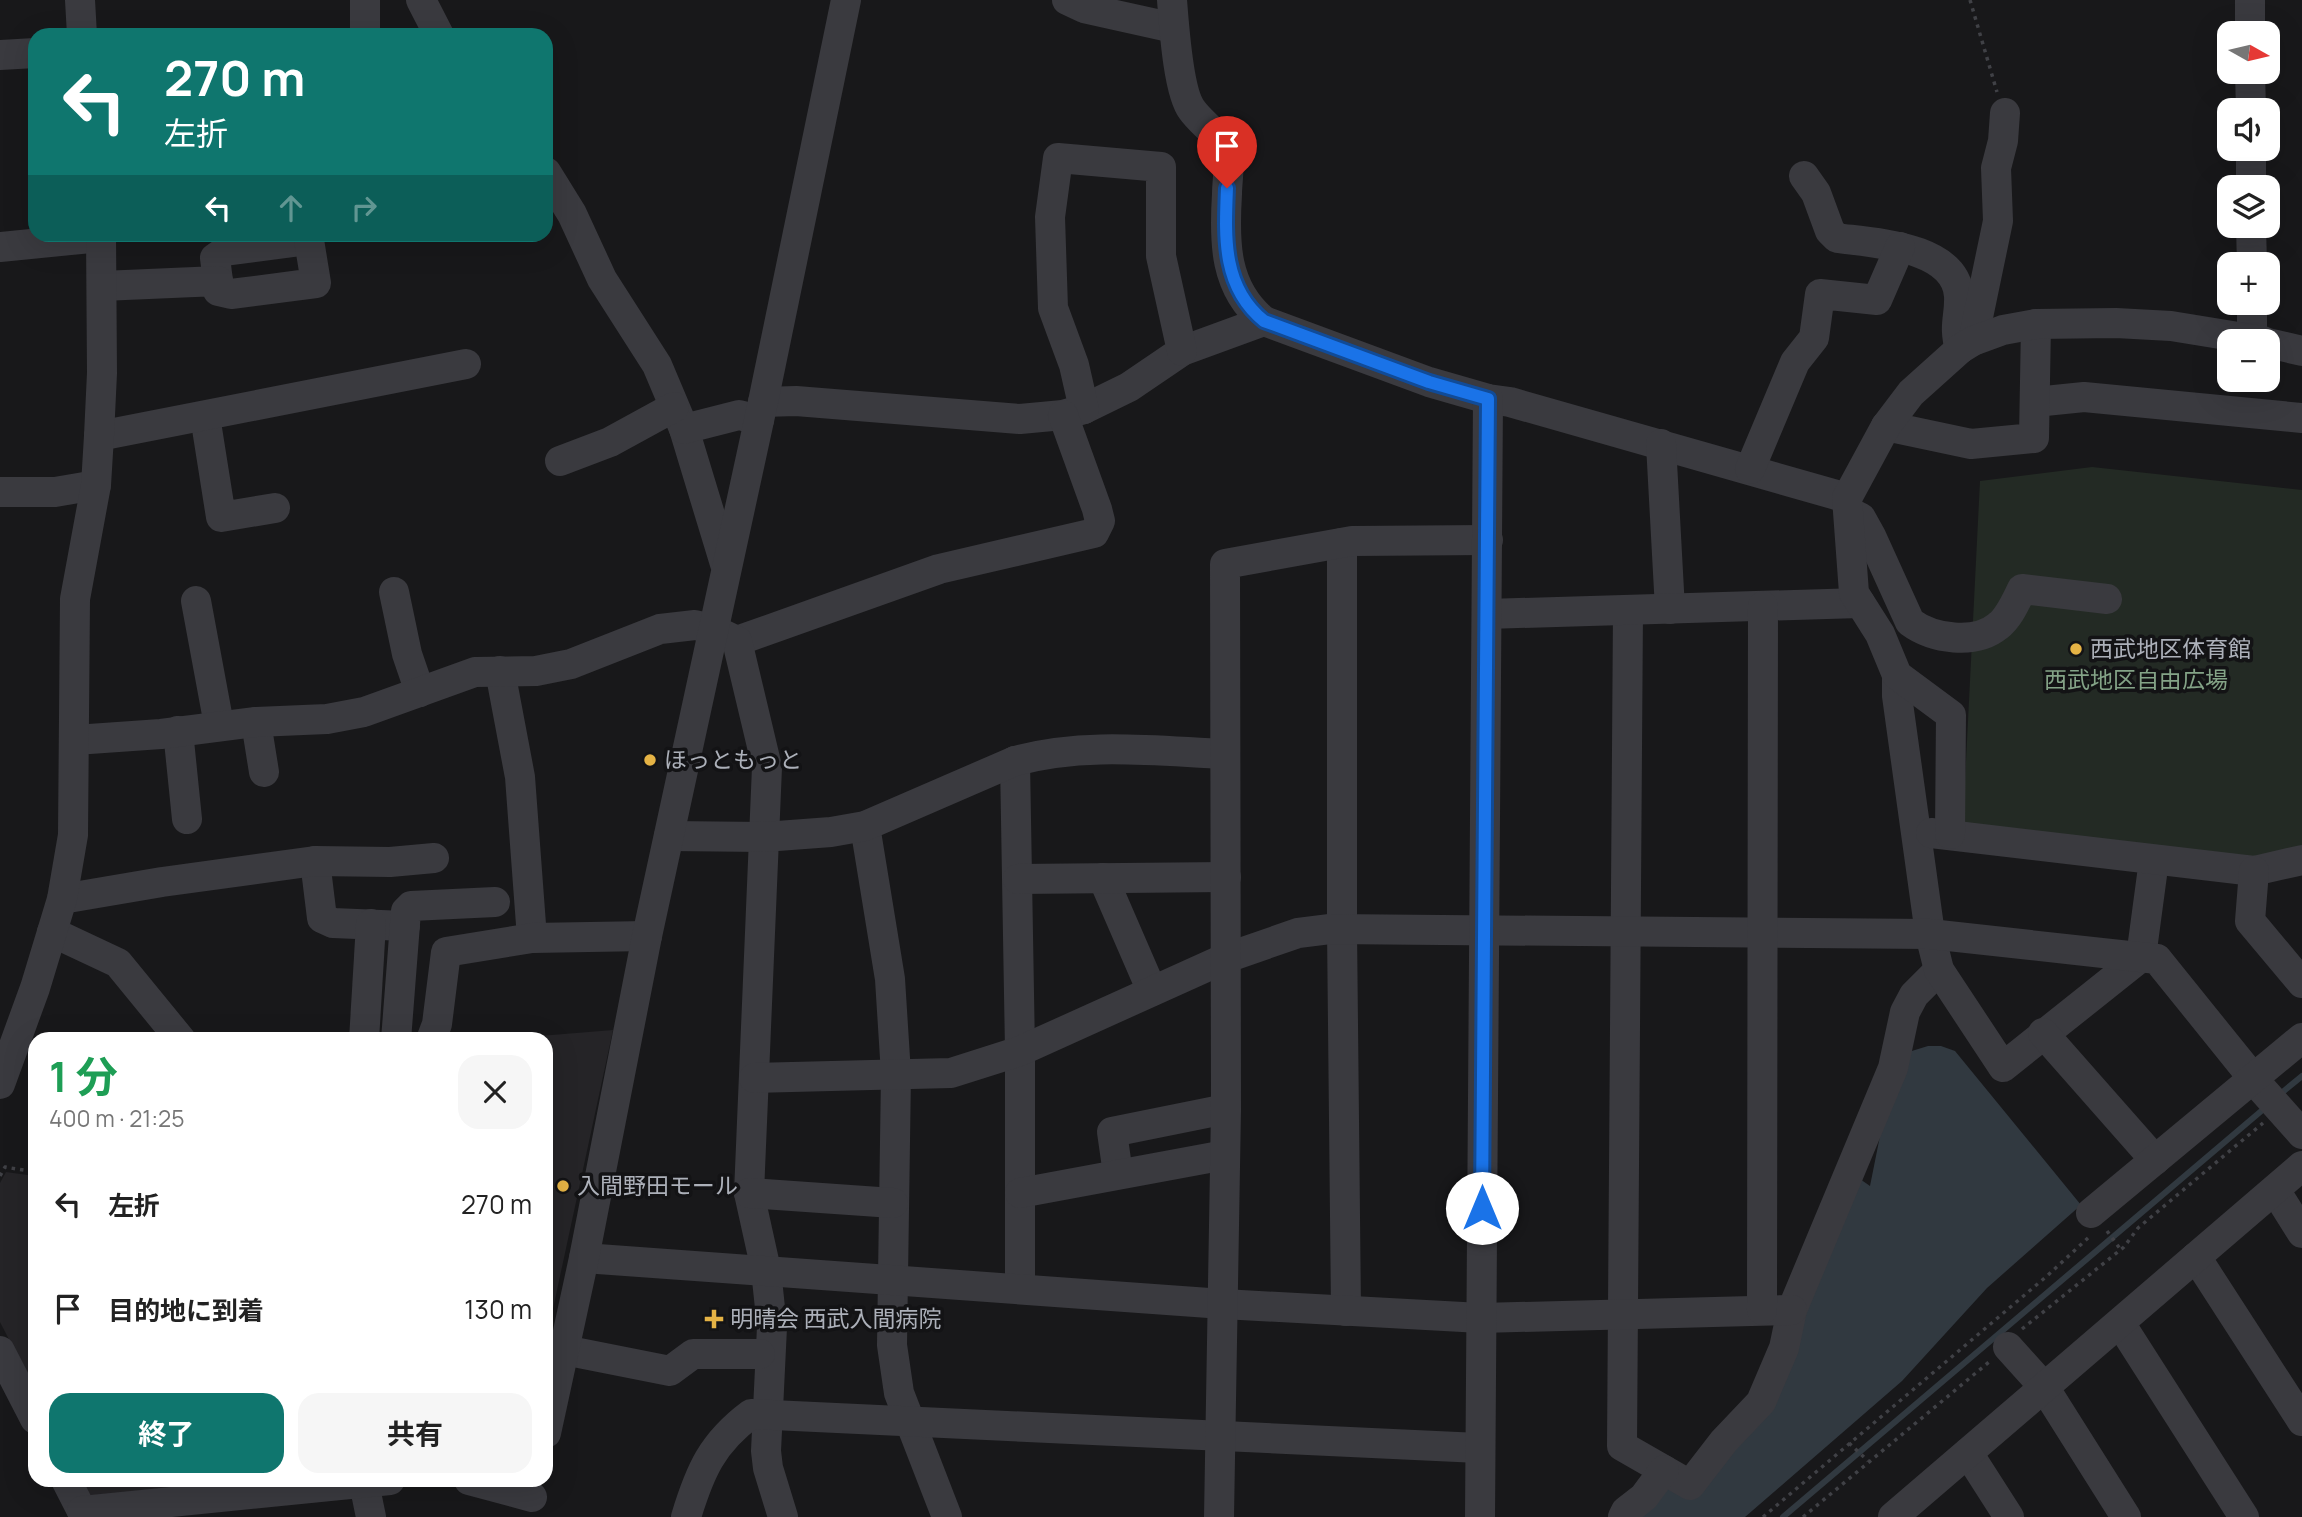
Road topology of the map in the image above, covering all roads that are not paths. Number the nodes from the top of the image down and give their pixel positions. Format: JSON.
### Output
{"nodes":[{"id":1,"x":80,"y":0,"type":"edge"},
{"id":2,"x":365,"y":0,"type":"edge"},
{"id":3,"x":421,"y":0,"type":"edge"},
{"id":4,"x":846,"y":0,"type":"edge"},
{"id":5,"x":1067,"y":0,"type":"edge"},
{"id":6,"x":2250,"y":0,"type":"edge"},
{"id":7,"x":1173,"y":14,"type":"edge"},
{"id":8,"x":2250,"y":21,"type":"edge"},
{"id":9,"x":82,"y":28,"type":"edge"},
{"id":10,"x":365,"y":28,"type":"edge"},
{"id":11,"x":435,"y":28,"type":"edge"},
{"id":12,"x":28,"y":53,"type":"edge"},
{"id":13,"x":0,"y":55,"type":"edge"},
{"id":14,"x":2005,"y":113,"type":"road end"},
{"id":15,"x":1804,"y":177,"type":"dead end"},
{"id":16,"x":553,"y":183,"type":"edge"},
{"id":17,"x":46,"y":242,"type":"edge"},
{"id":18,"x":101,"y":242,"type":"edge"},
{"id":19,"x":279,"y":242,"type":"edge"},
{"id":20,"x":310,"y":242,"type":"edge"},
{"id":21,"x":0,"y":247,"type":"edge"},
{"id":22,"x":1900,"y":247,"type":"junction"},
{"id":23,"x":218,"y":281,"type":"junction"},
{"id":24,"x":102,"y":286,"type":"junction"},
{"id":25,"x":1264,"y":321,"type":"junction"},
{"id":26,"x":2036,"y":324,"type":"junction"},
{"id":27,"x":2217,"y":334,"type":"edge"},
{"id":28,"x":1966,"y":345,"type":"junction"},
{"id":29,"x":2280,"y":346,"type":"edge"},
{"id":30,"x":1182,"y":351,"type":"junction"},
{"id":31,"x":2302,"y":351,"type":"edge"},
{"id":32,"x":466,"y":364,"type":"dead end"},
{"id":33,"x":1488,"y":399,"type":"junction"},
{"id":34,"x":2035,"y":402,"type":"junction"},
{"id":35,"x":761,"y":411,"type":"junction"},
{"id":36,"x":1074,"y":412,"type":"junction"},
{"id":37,"x":205,"y":416,"type":"junction"},
{"id":38,"x":679,"y":418,"type":"junction"},
{"id":39,"x":2302,"y":418,"type":"edge"},
{"id":40,"x":1886,"y":426,"type":"junction"},
{"id":41,"x":99,"y":436,"type":"junction"},
{"id":42,"x":1661,"y":444,"type":"junction"},
{"id":43,"x":560,"y":461,"type":"dead end"},
{"id":44,"x":1749,"y":469,"type":"junction"},
{"id":45,"x":96,"y":485,"type":"junction"},
{"id":46,"x":0,"y":492,"type":"edge"},
{"id":47,"x":1848,"y":505,"type":"junction"},
{"id":48,"x":275,"y":508,"type":"dead end"},
{"id":49,"x":1488,"y":540,"type":"junction"},
{"id":50,"x":1342,"y":543,"type":"junction"},
{"id":51,"x":726,"y":568,"type":"junction"},
{"id":52,"x":394,"y":592,"type":"dead end"},
{"id":53,"x":2107,"y":598,"type":"dead end"},
{"id":54,"x":196,"y":601,"type":"dead end"},
{"id":55,"x":1860,"y":603,"type":"junction"},
{"id":56,"x":1763,"y":606,"type":"junction"},
{"id":57,"x":1670,"y":609,"type":"junction"},
{"id":58,"x":1628,"y":610,"type":"junction"},
{"id":59,"x":1487,"y":614,"type":"junction"},
{"id":60,"x":725,"y":635,"type":"junction"},
{"id":61,"x":500,"y":671,"type":"junction"},
{"id":62,"x":1897,"y":676,"type":"junction"},
{"id":63,"x":420,"y":692,"type":"junction"},
{"id":64,"x":256,"y":722,"type":"junction"},
{"id":65,"x":219,"y":726,"type":"junction"},
{"id":66,"x":178,"y":732,"type":"junction"},
{"id":67,"x":75,"y":740,"type":"junction"},
{"id":68,"x":1225,"y":754,"type":"junction"},
{"id":69,"x":1015,"y":761,"type":"junction"},
{"id":70,"x":264,"y":772,"type":"dead end"},
{"id":71,"x":187,"y":819,"type":"dead end"},
{"id":72,"x":865,"y":826,"type":"junction"},
{"id":73,"x":1915,"y":832,"type":"junction"},
{"id":74,"x":1950,"y":834,"type":"junction"},
{"id":75,"x":669,"y":836,"type":"junction"},
{"id":76,"x":764,"y":836,"type":"junction"},
{"id":77,"x":434,"y":858,"type":"dead end"},
{"id":78,"x":2154,"y":860,"type":"junction"},
{"id":79,"x":2302,"y":860,"type":"edge"},
{"id":80,"x":315,"y":861,"type":"junction"},
{"id":81,"x":2254,"y":871,"type":"junction"},
{"id":82,"x":1226,"y":877,"type":"junction"},
{"id":83,"x":1103,"y":878,"type":"junction"},
{"id":84,"x":1018,"y":879,"type":"junction"},
{"id":85,"x":62,"y":899,"type":"junction"},
{"id":86,"x":495,"y":902,"type":"dead end"},
{"id":87,"x":371,"y":924,"type":"junction"},
{"id":88,"x":405,"y":926,"type":"junction"},
{"id":89,"x":1342,"y":929,"type":"junction"},
{"id":90,"x":1484,"y":931,"type":"junction"},
{"id":91,"x":52,"y":932,"type":"junction"},
{"id":92,"x":1627,"y":932,"type":"junction"},
{"id":93,"x":1764,"y":932,"type":"junction"},
{"id":94,"x":1930,"y":934,"type":"junction"},
{"id":95,"x":647,"y":936,"type":"junction"},
{"id":96,"x":533,"y":937,"type":"junction"},
{"id":97,"x":2141,"y":957,"type":"junction"},
{"id":98,"x":1226,"y":958,"type":"junction"},
{"id":99,"x":1939,"y":970,"type":"junction"},
{"id":100,"x":2302,"y":982,"type":"edge"},
{"id":101,"x":1152,"y":991,"type":"junction"},
{"id":102,"x":174,"y":1032,"type":"edge"},
{"id":103,"x":364,"y":1032,"type":"edge"},
{"id":104,"x":397,"y":1032,"type":"edge"},
{"id":105,"x":434,"y":1032,"type":"edge"},
{"id":106,"x":2043,"y":1033,"type":"junction"},
{"id":107,"x":2302,"y":1038,"type":"edge"},
{"id":108,"x":1020,"y":1051,"type":"junction"},
{"id":109,"x":896,"y":1074,"type":"junction"},
{"id":110,"x":754,"y":1079,"type":"junction"},
{"id":111,"x":0,"y":1084,"type":"edge"},
{"id":112,"x":2265,"y":1092,"type":"junction"},
{"id":113,"x":1226,"y":1109,"type":"junction"},
{"id":114,"x":2302,"y":1134,"type":"edge"},
{"id":115,"x":1225,"y":1155,"type":"junction"},
{"id":116,"x":2155,"y":1160,"type":"junction"},
{"id":117,"x":2302,"y":1166,"type":"edge"},
{"id":118,"x":1118,"y":1174,"type":"junction"},
{"id":119,"x":2275,"y":1190,"type":"junction"},
{"id":120,"x":749,"y":1193,"type":"junction"},
{"id":121,"x":1020,"y":1193,"type":"junction"},
{"id":122,"x":893,"y":1203,"type":"junction"},
{"id":123,"x":2096,"y":1225,"type":"road end"},
{"id":124,"x":2302,"y":1233,"type":"edge"},
{"id":125,"x":2196,"y":1257,"type":"junction"},
{"id":126,"x":583,"y":1258,"type":"junction"},
{"id":127,"x":766,"y":1270,"type":"junction"},
{"id":128,"x":892,"y":1279,"type":"junction"},
{"id":129,"x":1020,"y":1289,"type":"junction"},
{"id":130,"x":1223,"y":1304,"type":"junction"},
{"id":131,"x":1762,"y":1310,"type":"junction"},
{"id":132,"x":1792,"y":1310,"type":"junction"},
{"id":133,"x":1346,"y":1311,"type":"junction"},
{"id":134,"x":1623,"y":1314,"type":"junction"},
{"id":135,"x":1481,"y":1318,"type":"junction"},
{"id":136,"x":2120,"y":1322,"type":"junction"},
{"id":137,"x":2008,"y":1347,"type":"road end"},
{"id":138,"x":564,"y":1350,"type":"junction"},
{"id":139,"x":0,"y":1351,"type":"edge"},
{"id":140,"x":760,"y":1354,"type":"dead end"},
{"id":141,"x":2044,"y":1387,"type":"junction"},
{"id":142,"x":553,"y":1401,"type":"edge"},
{"id":143,"x":28,"y":1405,"type":"edge"},
{"id":144,"x":770,"y":1413,"type":"junction"},
{"id":145,"x":2302,"y":1421,"type":"edge"},
{"id":146,"x":909,"y":1422,"type":"junction"},
{"id":147,"x":1220,"y":1437,"type":"junction"},
{"id":148,"x":1479,"y":1448,"type":"junction"},
{"id":149,"x":1968,"y":1452,"type":"junction"},
{"id":150,"x":1664,"y":1470,"type":"junction"},
{"id":151,"x":70,"y":1487,"type":"edge"},
{"id":152,"x":331,"y":1487,"type":"edge"},
{"id":153,"x":376,"y":1487,"type":"edge"},
{"id":154,"x":494,"y":1487,"type":"edge"},
{"id":155,"x":532,"y":1498,"type":"edge"},
{"id":156,"x":83,"y":1514,"type":"edge"},
{"id":157,"x":1898,"y":1515,"type":"edge"},
{"id":158,"x":371,"y":1517,"type":"edge"},
{"id":159,"x":686,"y":1517,"type":"edge"},
{"id":160,"x":783,"y":1517,"type":"edge"},
{"id":161,"x":947,"y":1517,"type":"edge"},
{"id":162,"x":1219,"y":1517,"type":"edge"},
{"id":163,"x":1480,"y":1517,"type":"edge"},
{"id":164,"x":1623,"y":1517,"type":"edge"},
{"id":165,"x":2009,"y":1517,"type":"edge"},
{"id":166,"x":2126,"y":1517,"type":"edge"},
{"id":167,"x":2244,"y":1517,"type":"edge"}],
"edges":[{"from":1,"to":9,"type":"street"},
{"from":2,"to":10,"type":"street"},
{"from":3,"to":11,"type":"street"},
{"from":4,"to":35,"type":"street"},
{"from":5,"to":7,"type":"street"},
{"from":6,"to":8,"type":"street"},
{"from":7,"to":25,"type":"street"},
{"from":12,"to":13,"type":"street"},
{"from":14,"to":28,"type":"street"},
{"from":15,"to":22,"type":"street"},
{"from":16,"to":38,"type":"street"},
{"from":17,"to":21,"type":"street"},
{"from":18,"to":24,"type":"street"},
{"from":19,"to":23,"type":"street"},
{"from":20,"to":23,"type":"street"},
{"from":22,"to":28,"type":"street"},
{"from":22,"to":44,"type":"street"},
{"from":23,"to":24,"type":"street"},
{"from":24,"to":41,"type":"street"},
{"from":25,"to":30,"type":"street"},
{"from":25,"to":33,"type":"street"},
{"from":26,"to":27,"type":"street"},
{"from":26,"to":28,"type":"street"},
{"from":26,"to":34,"type":"street"},
{"from":28,"to":40,"type":"street"},
{"from":29,"to":31,"type":"street"},
{"from":30,"to":36,"type":"street"},
{"from":30,"to":36,"type":"street"},
{"from":32,"to":37,"type":"street"},
{"from":33,"to":42,"type":"street"},
{"from":33,"to":49,"type":"street"},
{"from":34,"to":39,"type":"street"},
{"from":34,"to":40,"type":"street"},
{"from":35,"to":36,"type":"street"},
{"from":35,"to":38,"type":"street"},
{"from":35,"to":51,"type":"street"},
{"from":36,"to":60,"type":"street"},
{"from":37,"to":41,"type":"street"},
{"from":37,"to":48,"type":"street"},
{"from":38,"to":43,"type":"street"},
{"from":38,"to":51,"type":"street"},
{"from":40,"to":47,"type":"street"},
{"from":41,"to":45,"type":"street"},
{"from":42,"to":44,"type":"street"},
{"from":42,"to":57,"type":"street"},
{"from":44,"to":47,"type":"street"},
{"from":45,"to":46,"type":"street"},
{"from":45,"to":67,"type":"street"},
{"from":47,"to":53,"type":"street"},
{"from":47,"to":55,"type":"street"},
{"from":49,"to":50,"type":"street"},
{"from":49,"to":59,"type":"street"},
{"from":50,"to":68,"type":"street"},
{"from":50,"to":89,"type":"street"},
{"from":51,"to":60,"type":"street"},
{"from":52,"to":63,"type":"street"},
{"from":54,"to":65,"type":"street"},
{"from":55,"to":56,"type":"street"},
{"from":55,"to":62,"type":"street"},
{"from":56,"to":57,"type":"street"},
{"from":56,"to":93,"type":"street"},
{"from":57,"to":58,"type":"street"},
{"from":58,"to":59,"type":"street"},
{"from":58,"to":92,"type":"street"},
{"from":59,"to":90,"type":"street"},
{"from":60,"to":61,"type":"street"},
{"from":60,"to":75,"type":"street"},
{"from":60,"to":76,"type":"street"},
{"from":61,"to":63,"type":"street"},
{"from":61,"to":96,"type":"street"},
{"from":62,"to":73,"type":"street"},
{"from":62,"to":74,"type":"street"},
{"from":63,"to":64,"type":"street"},
{"from":64,"to":65,"type":"street"},
{"from":64,"to":70,"type":"street"},
{"from":65,"to":66,"type":"street"},
{"from":66,"to":67,"type":"street"},
{"from":66,"to":71,"type":"street"},
{"from":67,"to":85,"type":"street"},
{"from":68,"to":69,"type":"street"},
{"from":68,"to":82,"type":"street"},
{"from":69,"to":72,"type":"street"},
{"from":69,"to":84,"type":"street"},
{"from":72,"to":76,"type":"street"},
{"from":72,"to":109,"type":"street"},
{"from":73,"to":74,"type":"street"},
{"from":73,"to":94,"type":"street"},
{"from":74,"to":78,"type":"street"},
{"from":75,"to":76,"type":"street"},
{"from":75,"to":95,"type":"street"},
{"from":76,"to":110,"type":"street"},
{"from":77,"to":80,"type":"street"},
{"from":78,"to":81,"type":"street"},
{"from":78,"to":97,"type":"street"},
{"from":79,"to":81,"type":"street"},
{"from":80,"to":85,"type":"street"},
{"from":80,"to":87,"type":"street"},
{"from":81,"to":100,"type":"street"},
{"from":82,"to":83,"type":"street"},
{"from":82,"to":98,"type":"street"},
{"from":83,"to":84,"type":"street"},
{"from":83,"to":101,"type":"street"},
{"from":84,"to":108,"type":"street"},
{"from":85,"to":91,"type":"street"},
{"from":86,"to":88,"type":"street"},
{"from":87,"to":88,"type":"street"},
{"from":87,"to":103,"type":"street"},
{"from":88,"to":104,"type":"street"},
{"from":89,"to":90,"type":"street"},
{"from":89,"to":98,"type":"street"},
{"from":89,"to":133,"type":"street"},
{"from":90,"to":92,"type":"street"},
{"from":90,"to":135,"type":"street"},
{"from":91,"to":102,"type":"street"},
{"from":91,"to":111,"type":"street"},
{"from":92,"to":93,"type":"street"},
{"from":92,"to":134,"type":"street"},
{"from":93,"to":94,"type":"street"},
{"from":93,"to":131,"type":"street"},
{"from":94,"to":97,"type":"street"},
{"from":94,"to":99,"type":"street"},
{"from":95,"to":96,"type":"street"},
{"from":95,"to":126,"type":"street"},
{"from":96,"to":105,"type":"street"},
{"from":97,"to":106,"type":"street"},
{"from":97,"to":112,"type":"street"},
{"from":98,"to":101,"type":"street"},
{"from":98,"to":113,"type":"street"},
{"from":99,"to":106,"type":"street"},
{"from":99,"to":132,"type":"street"},
{"from":101,"to":108,"type":"street"},
{"from":106,"to":116,"type":"street"},
{"from":107,"to":112,"type":"street"},
{"from":108,"to":109,"type":"street"},
{"from":108,"to":121,"type":"street"},
{"from":109,"to":110,"type":"street"},
{"from":109,"to":122,"type":"street"},
{"from":110,"to":120,"type":"street"},
{"from":112,"to":114,"type":"street"},
{"from":112,"to":116,"type":"street"},
{"from":113,"to":115,"type":"street"},
{"from":113,"to":118,"type":"street"},
{"from":115,"to":118,"type":"street"},
{"from":115,"to":130,"type":"street"},
{"from":116,"to":123,"type":"street"},
{"from":117,"to":119,"type":"street"},
{"from":118,"to":121,"type":"street"},
{"from":119,"to":124,"type":"street"},
{"from":119,"to":125,"type":"street"},
{"from":120,"to":122,"type":"street"},
{"from":120,"to":127,"type":"street"},
{"from":121,"to":129,"type":"street"},
{"from":122,"to":128,"type":"street"},
{"from":125,"to":136,"type":"street"},
{"from":125,"to":145,"type":"street"},
{"from":126,"to":127,"type":"street"},
{"from":126,"to":138,"type":"street"},
{"from":127,"to":128,"type":"street"},
{"from":127,"to":144,"type":"street"},
{"from":128,"to":129,"type":"street"},
{"from":128,"to":146,"type":"street"},
{"from":129,"to":130,"type":"street"},
{"from":130,"to":133,"type":"street"},
{"from":130,"to":147,"type":"street"},
{"from":131,"to":132,"type":"street"},
{"from":131,"to":134,"type":"street"},
{"from":132,"to":150,"type":"street"},
{"from":133,"to":135,"type":"street"},
{"from":134,"to":135,"type":"street"},
{"from":134,"to":150,"type":"street"},
{"from":135,"to":148,"type":"street"},
{"from":136,"to":141,"type":"street"},
{"from":136,"to":167,"type":"street"},
{"from":137,"to":141,"type":"street"},
{"from":138,"to":140,"type":"street"},
{"from":138,"to":142,"type":"street"},
{"from":139,"to":143,"type":"street"},
{"from":141,"to":149,"type":"street"},
{"from":141,"to":166,"type":"street"},
{"from":144,"to":146,"type":"street"},
{"from":144,"to":159,"type":"street"},
{"from":144,"to":160,"type":"street"},
{"from":146,"to":147,"type":"street"},
{"from":146,"to":161,"type":"street"},
{"from":147,"to":148,"type":"street"},
{"from":147,"to":162,"type":"street"},
{"from":148,"to":163,"type":"street"},
{"from":149,"to":157,"type":"street"},
{"from":149,"to":165,"type":"street"},
{"from":150,"to":164,"type":"street"},
{"from":151,"to":156,"type":"street"},
{"from":152,"to":156,"type":"street"},
{"from":153,"to":158,"type":"street"},
{"from":154,"to":155,"type":"street"}]}
